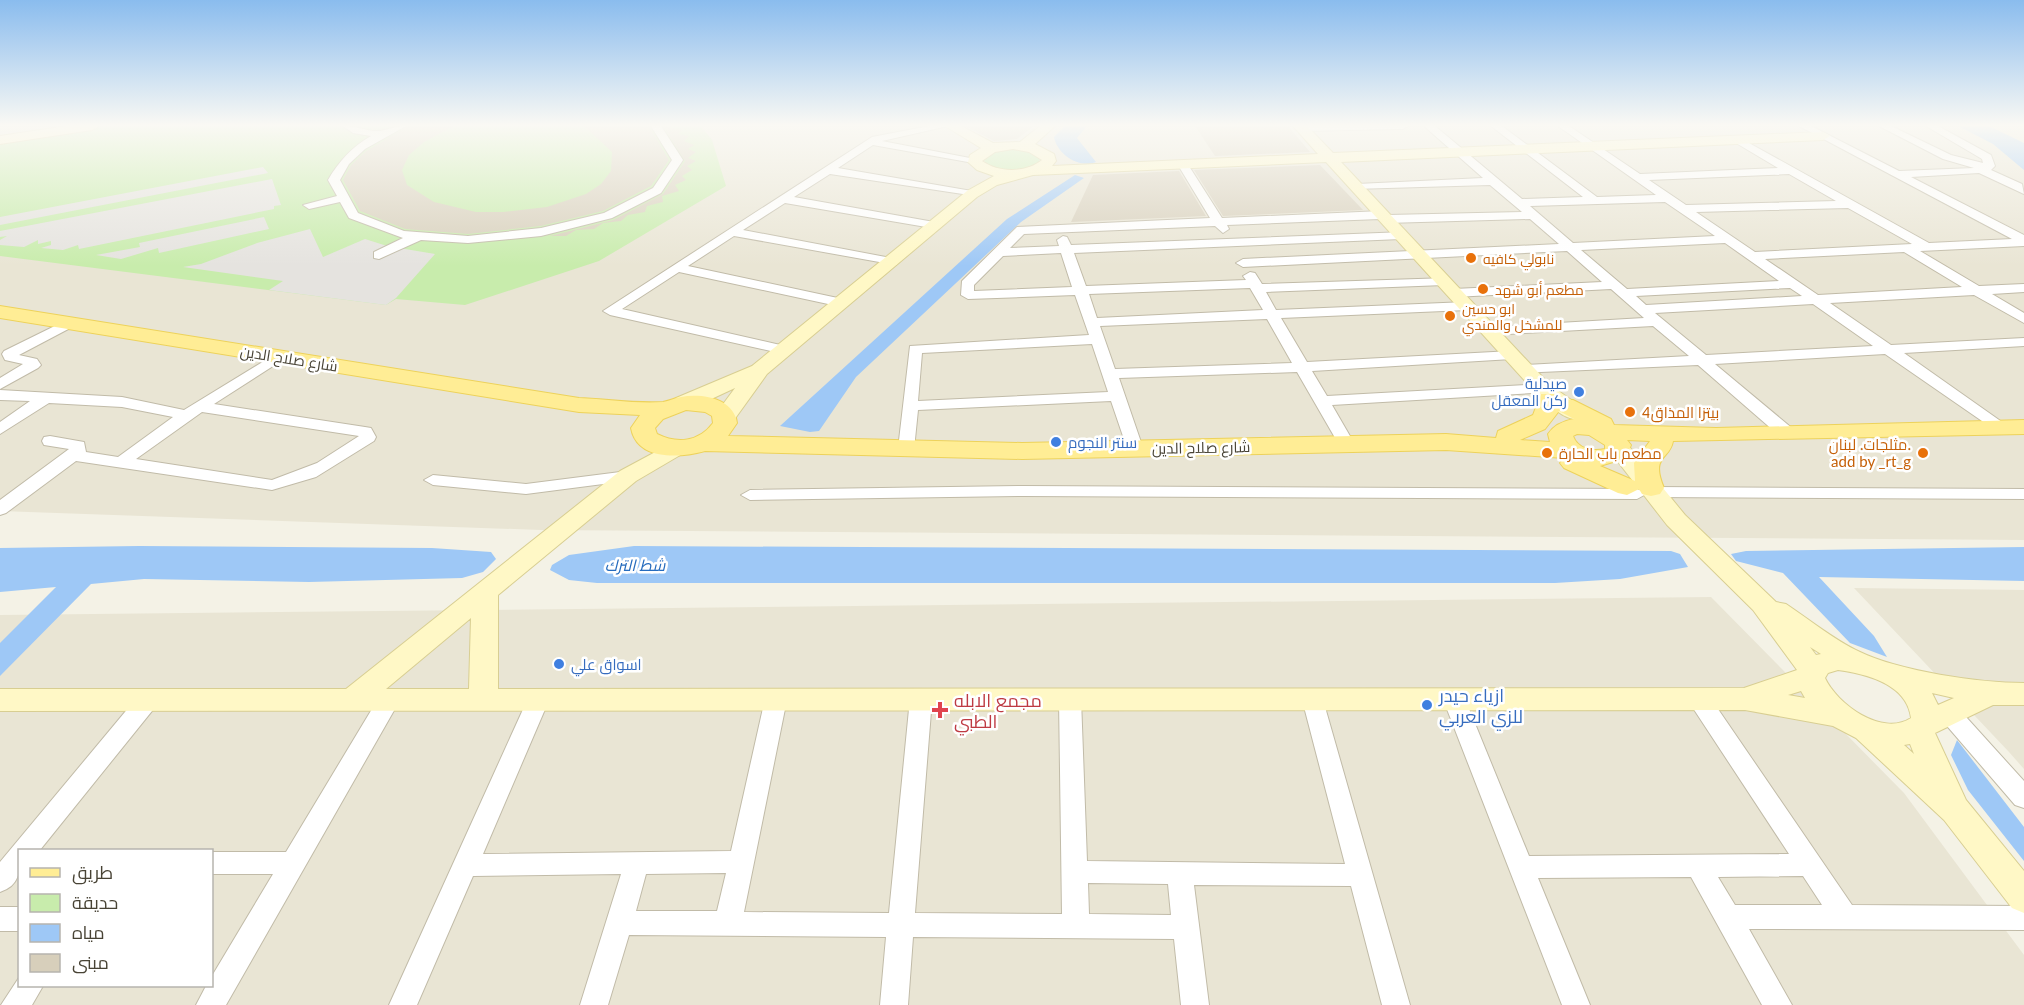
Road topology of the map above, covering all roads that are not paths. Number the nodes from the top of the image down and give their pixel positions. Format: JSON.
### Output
{"nodes":[{"id":1,"x":337,"y":173,"type":"edge"},
{"id":2,"x":673,"y":173,"type":"edge"},
{"id":3,"x":824,"y":173,"type":"edge"},
{"id":4,"x":850,"y":173,"type":"edge"},
{"id":5,"x":982,"y":173,"type":"edge"},
{"id":6,"x":1025,"y":173,"type":"edge"},
{"id":7,"x":1188,"y":173,"type":"edge"},
{"id":8,"x":1344,"y":173,"type":"edge"},
{"id":9,"x":1485,"y":173,"type":"edge"},
{"id":10,"x":1558,"y":173,"type":"edge"},
{"id":11,"x":1631,"y":173,"type":"edge"},
{"id":12,"x":1744,"y":173,"type":"edge"},
{"id":13,"x":1796,"y":173,"type":"edge"},
{"id":14,"x":1916,"y":173,"type":"edge"},
{"id":15,"x":1993,"y":173,"type":"edge"},
{"id":16,"x":1897,"y":174,"type":"joint"},
{"id":17,"x":1637,"y":177,"type":"junction"},
{"id":18,"x":1494,"y":181,"type":"junction"},
{"id":19,"x":1357,"y":187,"type":"junction"},
{"id":20,"x":977,"y":190,"type":"junction"},
{"id":21,"x":2024,"y":191,"type":"edge"},
{"id":22,"x":1668,"y":198,"type":"junction"},
{"id":23,"x":338,"y":199,"type":"junction"},
{"id":24,"x":783,"y":199,"type":"junction"},
{"id":25,"x":1594,"y":200,"type":"junction"},
{"id":26,"x":1519,"y":203,"type":"junction"},
{"id":27,"x":1850,"y":204,"type":"junction"},
{"id":28,"x":309,"y":205,"type":"dead end"},
{"id":29,"x":1685,"y":209,"type":"junction"},
{"id":30,"x":1533,"y":215,"type":"junction"},
{"id":31,"x":1384,"y":217,"type":"junction"},
{"id":32,"x":1218,"y":221,"type":"junction"},
{"id":33,"x":934,"y":226,"type":"junction"},
{"id":34,"x":1059,"y":228,"type":"junction"},
{"id":35,"x":733,"y":232,"type":"junction"},
{"id":36,"x":1401,"y":235,"type":"junction"},
{"id":37,"x":418,"y":236,"type":"junction"},
{"id":38,"x":1728,"y":239,"type":"junction"},
{"id":39,"x":2024,"y":241,"type":"edge"},
{"id":40,"x":1231,"y":242,"type":"junction"},
{"id":41,"x":1570,"y":247,"type":"junction"},
{"id":42,"x":1927,"y":247,"type":"junction"},
{"id":43,"x":1906,"y":248,"type":"junction"},
{"id":44,"x":1066,"y":249,"type":"junction"},
{"id":45,"x":1000,"y":252,"type":"junction"},
{"id":46,"x":1418,"y":253,"type":"junction"},
{"id":47,"x":379,"y":255,"type":"dead end"},
{"id":48,"x":1753,"y":256,"type":"junction"},
{"id":49,"x":891,"y":262,"type":"junction"},
{"id":50,"x":1243,"y":263,"type":"junction"},
{"id":51,"x":677,"y":267,"type":"junction"},
{"id":52,"x":1793,"y":284,"type":"junction"},
{"id":53,"x":1257,"y":286,"type":"junction"},
{"id":54,"x":1449,"y":287,"type":"junction"},
{"id":55,"x":2024,"y":288,"type":"edge"},
{"id":56,"x":1619,"y":289,"type":"junction"},
{"id":57,"x":1976,"y":290,"type":"junction"},
{"id":58,"x":1081,"y":291,"type":"junction"},
{"id":59,"x":1816,"y":299,"type":"junction"},
{"id":60,"x":842,"y":303,"type":"junction"},
{"id":61,"x":1467,"y":306,"type":"junction"},
{"id":62,"x":1643,"y":309,"type":"junction"},
{"id":63,"x":0,"y":312,"type":"edge"},
{"id":64,"x":1273,"y":315,"type":"junction"},
{"id":65,"x":2024,"y":319,"type":"edge"},
{"id":66,"x":1657,"y":321,"type":"junction"},
{"id":67,"x":1092,"y":322,"type":"junction"},
{"id":68,"x":69,"y":323,"type":"junction"},
{"id":69,"x":1490,"y":331,"type":"junction"},
{"id":70,"x":1098,"y":339,"type":"junction"},
{"id":71,"x":2024,"y":342,"type":"edge"},
{"id":72,"x":784,"y":350,"type":"junction"},
{"id":73,"x":1889,"y":350,"type":"junction"},
{"id":74,"x":1512,"y":355,"type":"junction"},
{"id":75,"x":279,"y":356,"type":"junction"},
{"id":76,"x":1702,"y":360,"type":"junction"},
{"id":77,"x":1303,"y":367,"type":"junction"},
{"id":78,"x":760,"y":370,"type":"junction"},
{"id":79,"x":1526,"y":370,"type":"junction"},
{"id":80,"x":1110,"y":374,"type":"junction"},
{"id":81,"x":0,"y":384,"type":"edge"},
{"id":82,"x":0,"y":395,"type":"edge"},
{"id":83,"x":1117,"y":396,"type":"junction"},
{"id":84,"x":44,"y":399,"type":"junction"},
{"id":85,"x":1322,"y":401,"type":"junction"},
{"id":86,"x":579,"y":405,"type":"junction"},
{"id":87,"x":910,"y":405,"type":"junction"},
{"id":88,"x":674,"y":406,"type":"junction"},
{"id":89,"x":194,"y":411,"type":"junction"},
{"id":90,"x":726,"y":416,"type":"junction"},
{"id":91,"x":1562,"y":422,"type":"junction"},
{"id":92,"x":2013,"y":427,"type":"edge"},
{"id":93,"x":0,"y":429,"type":"edge"},
{"id":94,"x":1787,"y":433,"type":"junction"},
{"id":95,"x":1611,"y":435,"type":"junction"},
{"id":96,"x":1716,"y":435,"type":"junction"},
{"id":97,"x":644,"y":437,"type":"junction"},
{"id":98,"x":50,"y":441,"type":"dead end"},
{"id":99,"x":1509,"y":441,"type":"junction"},
{"id":100,"x":704,"y":443,"type":"junction"},
{"id":101,"x":1346,"y":443,"type":"junction"},
{"id":102,"x":1662,"y":443,"type":"junction"},
{"id":103,"x":813,"y":448,"type":"junction"},
{"id":104,"x":1135,"y":448,"type":"junction"},
{"id":105,"x":674,"y":449,"type":"junction"},
{"id":106,"x":906,"y":449,"type":"junction"},
{"id":107,"x":73,"y":455,"type":"junction"},
{"id":108,"x":123,"y":461,"type":"junction"},
{"id":109,"x":628,"y":476,"type":"junction"},
{"id":110,"x":433,"y":480,"type":"dead end"},
{"id":111,"x":1642,"y":490,"type":"junction"},
{"id":112,"x":2024,"y":494,"type":"edge"},
{"id":113,"x":750,"y":495,"type":"dead end"},
{"id":114,"x":0,"y":509,"type":"edge"},
{"id":115,"x":485,"y":590,"type":"junction"},
{"id":116,"x":1762,"y":603,"type":"junction"},
{"id":117,"x":1851,"y":661,"type":"junction"},
{"id":118,"x":1811,"y":674,"type":"junction"},
{"id":119,"x":1891,"y":674,"type":"junction"},
{"id":120,"x":1989,"y":694,"type":"junction"},
{"id":121,"x":2024,"y":694,"type":"edge"},
{"id":122,"x":776,"y":699,"type":"junction"},
{"id":123,"x":921,"y":699,"type":"junction"},
{"id":124,"x":1070,"y":699,"type":"junction"},
{"id":125,"x":1313,"y":699,"type":"junction"},
{"id":126,"x":1454,"y":699,"type":"junction"},
{"id":127,"x":1700,"y":699,"type":"junction"},
{"id":128,"x":1745,"y":699,"type":"junction"},
{"id":129,"x":148,"y":700,"type":"junction"},
{"id":130,"x":352,"y":700,"type":"junction"},
{"id":131,"x":388,"y":700,"type":"junction"},
{"id":132,"x":483,"y":700,"type":"junction"},
{"id":133,"x":538,"y":700,"type":"junction"},
{"id":134,"x":2,"y":702,"type":"edge"},
{"id":135,"x":1932,"y":722,"type":"junction"},
{"id":136,"x":1854,"y":723,"type":"junction"},
{"id":137,"x":2024,"y":798,"type":"edge"},
{"id":138,"x":1955,"y":810,"type":"junction"},
{"id":139,"x":27,"y":849,"type":"edge"},
{"id":140,"x":741,"y":862,"type":"junction"},
{"id":141,"x":213,"y":863,"type":"edge"},
{"id":142,"x":293,"y":863,"type":"junction"},
{"id":143,"x":637,"y":863,"type":"junction"},
{"id":144,"x":465,"y":865,"type":"junction"},
{"id":145,"x":1810,"y":865,"type":"junction"},
{"id":146,"x":1698,"y":866,"type":"junction"},
{"id":147,"x":1521,"y":867,"type":"junction"},
{"id":148,"x":1075,"y":872,"type":"junction"},
{"id":149,"x":1180,"y":873,"type":"junction"},
{"id":150,"x":1361,"y":875,"type":"junction"},
{"id":151,"x":2024,"y":897,"type":"edge"},
{"id":152,"x":1728,"y":917,"type":"junction"},
{"id":153,"x":1845,"y":917,"type":"junction"},
{"id":154,"x":2024,"y":918,"type":"edge"},
{"id":155,"x":0,"y":919,"type":"edge"},
{"id":156,"x":18,"y":919,"type":"edge"},
{"id":157,"x":619,"y":923,"type":"junction"},
{"id":158,"x":728,"y":923,"type":"junction"},
{"id":159,"x":901,"y":925,"type":"junction"},
{"id":160,"x":1076,"y":926,"type":"junction"},
{"id":161,"x":1186,"y":927,"type":"junction"},
{"id":162,"x":28,"y":987,"type":"edge"},
{"id":163,"x":15,"y":1005,"type":"edge"},
{"id":164,"x":210,"y":1005,"type":"edge"},
{"id":165,"x":403,"y":1005,"type":"edge"},
{"id":166,"x":594,"y":1005,"type":"edge"},
{"id":167,"x":894,"y":1005,"type":"edge"},
{"id":168,"x":1195,"y":1005,"type":"edge"},
{"id":169,"x":1396,"y":1005,"type":"edge"},
{"id":170,"x":1576,"y":1005,"type":"edge"},
{"id":171,"x":1778,"y":1005,"type":"edge"}],
"edges":[{"from":1,"to":23,"type":"street"},
{"from":2,"to":37,"type":"street"},
{"from":3,"to":24,"type":"street"},
{"from":4,"to":20,"type":"street"},
{"from":5,"to":20,"type":"street"},
{"from":6,"to":20,"type":"street"},
{"from":7,"to":32,"type":"street"},
{"from":8,"to":19,"type":"street"},
{"from":9,"to":18,"type":"street"},
{"from":10,"to":25,"type":"street"},
{"from":11,"to":17,"type":"street"},
{"from":12,"to":17,"type":"street"},
{"from":13,"to":27,"type":"street"},
{"from":14,"to":16,"type":"street"},
{"from":15,"to":21,"type":"street"},
{"from":16,"to":39,"type":"street"},
{"from":17,"to":22,"type":"street"},
{"from":18,"to":19,"type":"street"},
{"from":18,"to":26,"type":"street"},
{"from":19,"to":31,"type":"street"},
{"from":20,"to":33,"type":"street"},
{"from":22,"to":25,"type":"street"},
{"from":22,"to":29,"type":"street"},
{"from":23,"to":28,"type":"street"},
{"from":23,"to":37,"type":"street"},
{"from":24,"to":33,"type":"street"},
{"from":24,"to":35,"type":"street"},
{"from":25,"to":26,"type":"street"},
{"from":26,"to":30,"type":"street"},
{"from":27,"to":29,"type":"street"},
{"from":27,"to":42,"type":"street"},
{"from":29,"to":38,"type":"street"},
{"from":30,"to":31,"type":"street"},
{"from":30,"to":41,"type":"street"},
{"from":31,"to":32,"type":"street"},
{"from":31,"to":36,"type":"street"},
{"from":32,"to":34,"type":"street"},
{"from":32,"to":40,"type":"street"},
{"from":33,"to":49,"type":"street"},
{"from":34,"to":44,"type":"street"},
{"from":34,"to":45,"type":"street"},
{"from":35,"to":49,"type":"street"},
{"from":35,"to":51,"type":"street"},
{"from":36,"to":40,"type":"street"},
{"from":36,"to":46,"type":"street"},
{"from":37,"to":47,"type":"street"},
{"from":38,"to":41,"type":"street"},
{"from":38,"to":48,"type":"street"},
{"from":39,"to":42,"type":"street"},
{"from":40,"to":44,"type":"street"},
{"from":40,"to":50,"type":"street"},
{"from":41,"to":46,"type":"street"},
{"from":41,"to":56,"type":"street"},
{"from":42,"to":43,"type":"street"},
{"from":43,"to":48,"type":"street"},
{"from":43,"to":57,"type":"street"},
{"from":44,"to":45,"type":"street"},
{"from":44,"to":58,"type":"street"},
{"from":45,"to":58,"type":"street"},
{"from":46,"to":50,"type":"street"},
{"from":46,"to":54,"type":"street"},
{"from":48,"to":52,"type":"street"},
{"from":49,"to":60,"type":"street"},
{"from":50,"to":53,"type":"street"},
{"from":51,"to":60,"type":"street"},
{"from":51,"to":72,"type":"street"},
{"from":52,"to":56,"type":"street"},
{"from":52,"to":59,"type":"street"},
{"from":53,"to":54,"type":"street"},
{"from":53,"to":58,"type":"street"},
{"from":53,"to":64,"type":"street"},
{"from":54,"to":56,"type":"street"},
{"from":54,"to":61,"type":"street"},
{"from":55,"to":57,"type":"street"},
{"from":56,"to":62,"type":"street"},
{"from":57,"to":59,"type":"street"},
{"from":57,"to":65,"type":"street"},
{"from":58,"to":67,"type":"street"},
{"from":59,"to":62,"type":"street"},
{"from":59,"to":73,"type":"street"},
{"from":60,"to":72,"type":"street"},
{"from":61,"to":64,"type":"street"},
{"from":61,"to":69,"type":"street"},
{"from":62,"to":66,"type":"street"},
{"from":63,"to":68,"type":"main road","name":"شارع صلاح الدين"},
{"from":64,"to":67,"type":"street"},
{"from":64,"to":77,"type":"street"},
{"from":66,"to":69,"type":"street"},
{"from":66,"to":76,"type":"street"},
{"from":67,"to":70,"type":"street"},
{"from":68,"to":75,"type":"main road","name":"شارع صلاح الدين"},
{"from":68,"to":81,"type":"street"},
{"from":69,"to":74,"type":"street"},
{"from":70,"to":80,"type":"street"},
{"from":70,"to":87,"type":"street"},
{"from":71,"to":73,"type":"street"},
{"from":72,"to":78,"type":"street"},
{"from":73,"to":76,"type":"street"},
{"from":73,"to":92,"type":"street"},
{"from":74,"to":77,"type":"street"},
{"from":74,"to":79,"type":"street"},
{"from":75,"to":86,"type":"main road","name":"شارع صلاح الدين"},
{"from":75,"to":89,"type":"street"},
{"from":76,"to":79,"type":"street"},
{"from":76,"to":94,"type":"street"},
{"from":77,"to":80,"type":"street"},
{"from":77,"to":85,"type":"street"},
{"from":78,"to":88,"type":"street"},
{"from":78,"to":90,"type":"street"},
{"from":79,"to":91,"type":"street"},
{"from":80,"to":83,"type":"street"},
{"from":82,"to":84,"type":"street"},
{"from":83,"to":87,"type":"street"},
{"from":83,"to":104,"type":"street"},
{"from":84,"to":89,"type":"street"},
{"from":84,"to":93,"type":"street"},
{"from":85,"to":91,"type":"street"},
{"from":85,"to":101,"type":"street"},
{"from":86,"to":88,"type":"main road","name":"شارع صلاح الدين"},
{"from":86,"to":97,"type":"main road","name":"شارع صلاح الدين"},
{"from":87,"to":106,"type":"street"},
{"from":88,"to":90,"type":"main road","name":"شارع صلاح الدين"},
{"from":88,"to":97,"type":"main road"},
{"from":89,"to":108,"type":"street"},
{"from":89,"to":108,"type":"street"},
{"from":90,"to":100,"type":"main road"},
{"from":90,"to":103,"type":"main road","name":"شارع صلاح الدين"},
{"from":91,"to":95,"type":"main road"},
{"from":91,"to":95,"type":"main road"},
{"from":91,"to":95,"type":"main road"},
{"from":91,"to":99,"type":"main road","name":"شارع صلاح الدين"},
{"from":91,"to":99,"type":"main road"},
{"from":91,"to":111,"type":"street"},
{"from":92,"to":94,"type":"main road"},
{"from":94,"to":96,"type":"main road"},
{"from":95,"to":96,"type":"main road"},
{"from":95,"to":102,"type":"main road"},
{"from":95,"to":111,"type":"street"},
{"from":96,"to":102,"type":"main road"},
{"from":97,"to":105,"type":"main road","name":"شارع صلاح الدين"},
{"from":97,"to":109,"type":"street"},
{"from":98,"to":107,"type":"street"},
{"from":99,"to":101,"type":"main road","name":"شارع صلاح الدين"},
{"from":99,"to":111,"type":"main road"},
{"from":100,"to":103,"type":"main road","name":"شارع صلاح الدين"},
{"from":100,"to":105,"type":"main road","name":"شارع صلاح الدين"},
{"from":101,"to":104,"type":"main road","name":"شارع صلاح الدين"},
{"from":102,"to":111,"type":"main road"},
{"from":103,"to":106,"type":"main road","name":"شارع صلاح الدين"},
{"from":104,"to":106,"type":"main road","name":"شارع صلاح الدين"},
{"from":105,"to":109,"type":"street"},
{"from":107,"to":108,"type":"street"},
{"from":107,"to":114,"type":"street"},
{"from":109,"to":110,"type":"street"},
{"from":109,"to":115,"type":"street"},
{"from":111,"to":112,"type":"street"},
{"from":111,"to":113,"type":"street"},
{"from":111,"to":116,"type":"street"},
{"from":115,"to":130,"type":"street"},
{"from":115,"to":132,"type":"street"},
{"from":116,"to":117,"type":"street"},
{"from":116,"to":118,"type":"street"},
{"from":117,"to":118,"type":"street"},
{"from":117,"to":119,"type":"street"},
{"from":118,"to":128,"type":"street"},
{"from":118,"to":136,"type":"street"},
{"from":119,"to":120,"type":"street"},
{"from":119,"to":135,"type":"street"},
{"from":120,"to":121,"type":"street"},
{"from":120,"to":135,"type":"street"},
{"from":122,"to":123,"type":"street"},
{"from":122,"to":133,"type":"street"},
{"from":122,"to":140,"type":"street"},
{"from":123,"to":124,"type":"street"},
{"from":123,"to":159,"type":"street"},
{"from":124,"to":125,"type":"street"},
{"from":124,"to":148,"type":"street"},
{"from":125,"to":126,"type":"street"},
{"from":125,"to":150,"type":"street"},
{"from":126,"to":127,"type":"street"},
{"from":126,"to":147,"type":"street"},
{"from":127,"to":128,"type":"street"},
{"from":127,"to":145,"type":"street"},
{"from":128,"to":136,"type":"street"},
{"from":129,"to":130,"type":"street"},
{"from":129,"to":134,"type":"street"},
{"from":129,"to":139,"type":"street"},
{"from":130,"to":131,"type":"street"},
{"from":131,"to":132,"type":"street"},
{"from":131,"to":142,"type":"street"},
{"from":132,"to":133,"type":"street"},
{"from":133,"to":144,"type":"street"},
{"from":135,"to":136,"type":"street"},
{"from":135,"to":137,"type":"street"},
{"from":135,"to":138,"type":"street"},
{"from":136,"to":138,"type":"street"},
{"from":138,"to":151,"type":"street"},
{"from":140,"to":143,"type":"street"},
{"from":140,"to":158,"type":"street"},
{"from":141,"to":142,"type":"street"},
{"from":142,"to":164,"type":"street"},
{"from":143,"to":144,"type":"street"},
{"from":143,"to":157,"type":"street"},
{"from":144,"to":165,"type":"street"},
{"from":145,"to":146,"type":"street"},
{"from":145,"to":153,"type":"street"},
{"from":146,"to":147,"type":"street"},
{"from":146,"to":152,"type":"street"},
{"from":147,"to":170,"type":"street"},
{"from":148,"to":149,"type":"street"},
{"from":148,"to":160,"type":"street"},
{"from":149,"to":150,"type":"street"},
{"from":149,"to":161,"type":"street"},
{"from":150,"to":169,"type":"street"},
{"from":152,"to":153,"type":"street"},
{"from":152,"to":171,"type":"street"},
{"from":153,"to":154,"type":"street"},
{"from":155,"to":156,"type":"street"},
{"from":157,"to":158,"type":"street"},
{"from":157,"to":166,"type":"street"},
{"from":158,"to":159,"type":"street"},
{"from":159,"to":160,"type":"street"},
{"from":159,"to":167,"type":"street"},
{"from":160,"to":161,"type":"street"},
{"from":161,"to":168,"type":"street"},
{"from":162,"to":163,"type":"street"}]}
